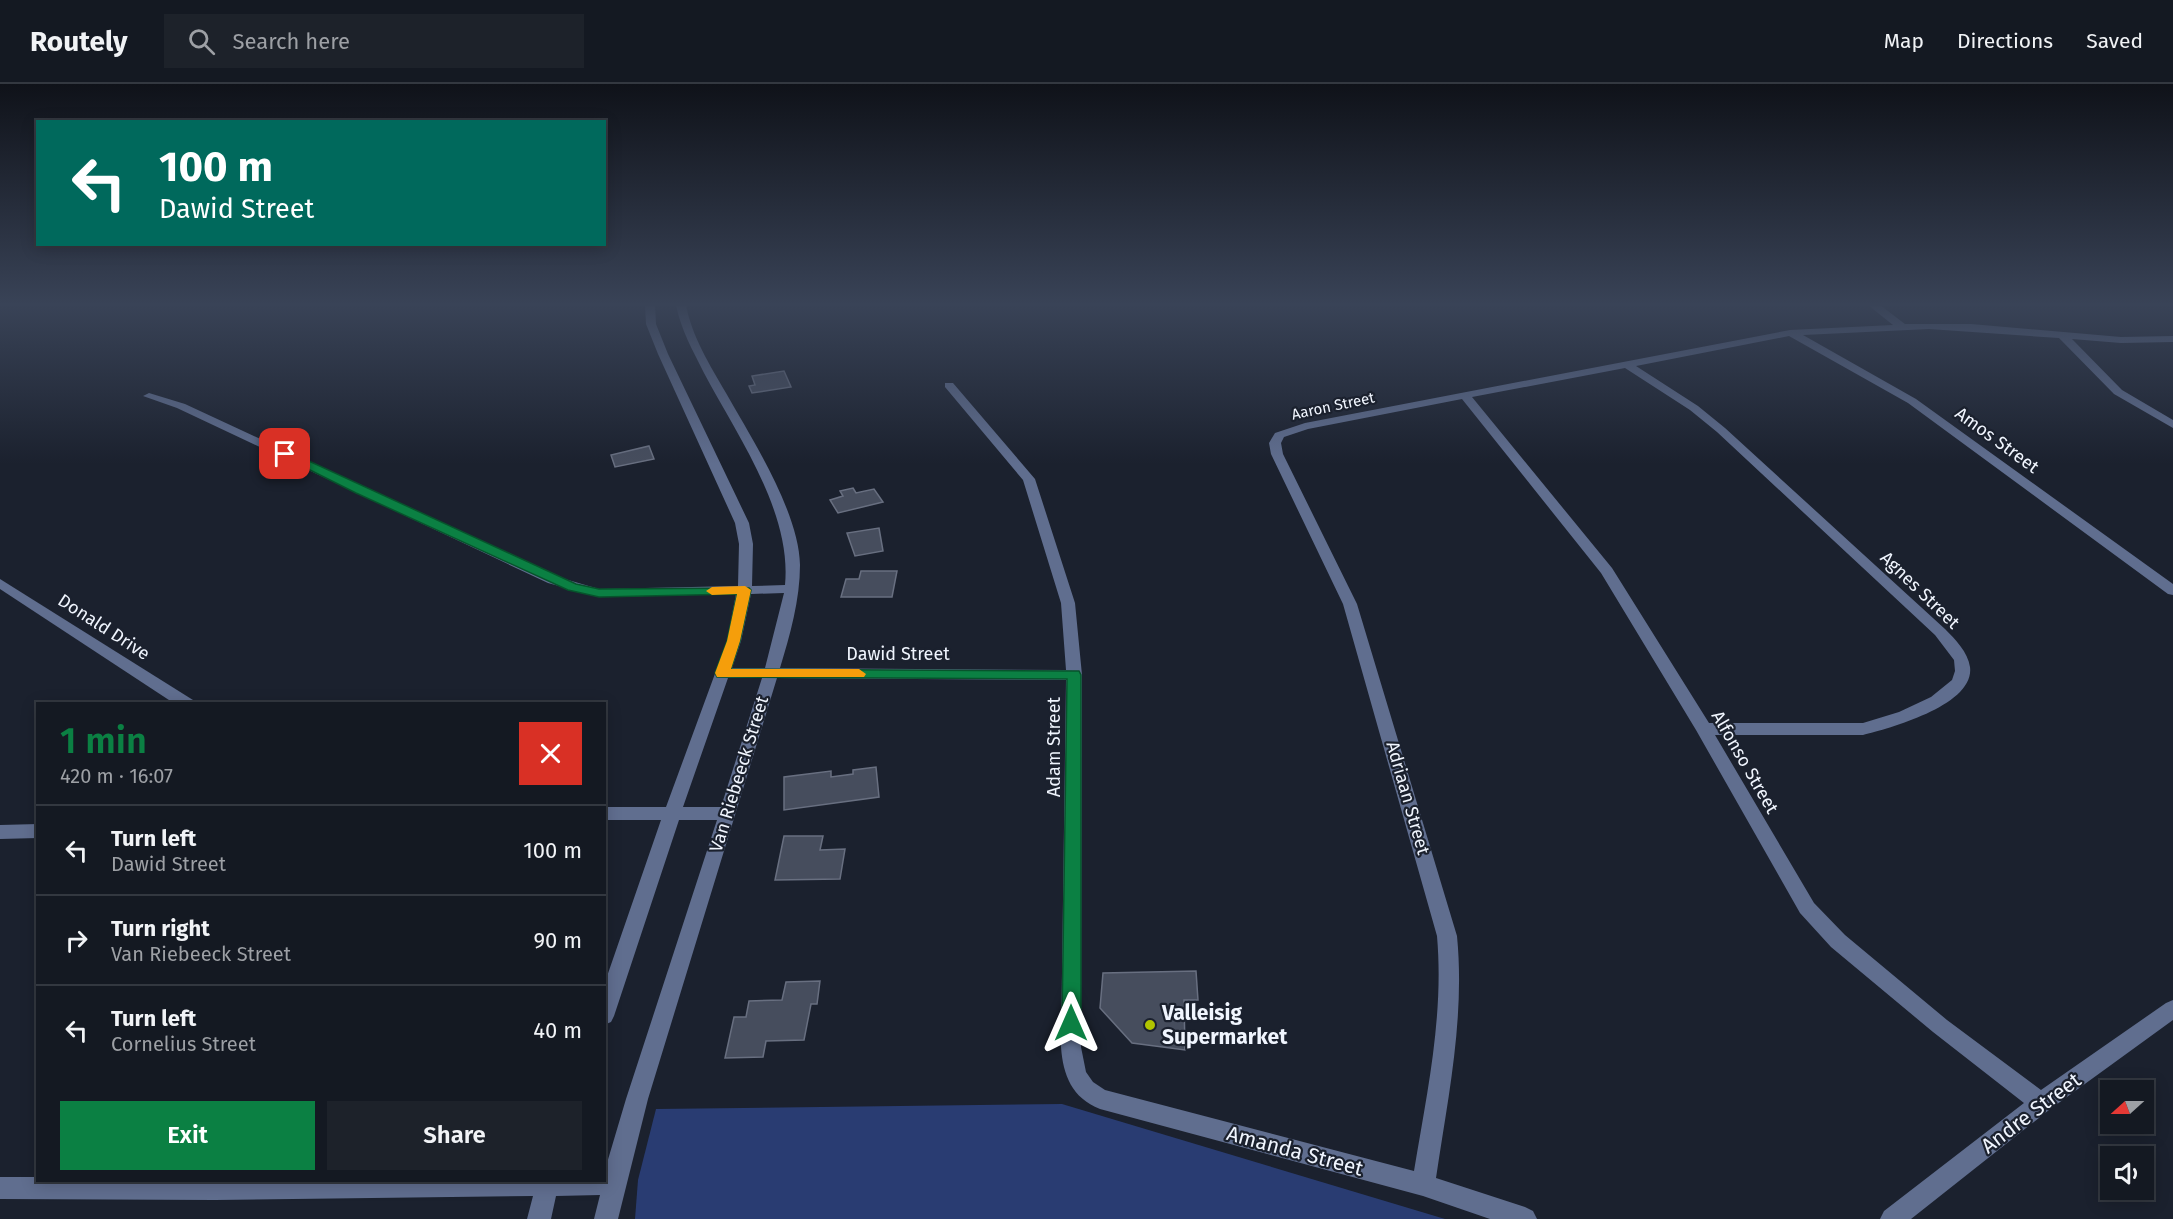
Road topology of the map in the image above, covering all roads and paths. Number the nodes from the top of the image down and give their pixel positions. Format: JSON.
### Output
{"nodes":[{"id":1,"x":665,"y":358,"type":"edge"},
{"id":2,"x":702,"y":358,"type":"edge"},
{"id":3,"x":1658,"y":358,"type":"edge"},
{"id":4,"x":1835,"y":358,"type":"edge"},
{"id":5,"x":2085,"y":358,"type":"edge"},
{"id":6,"x":1626,"y":364,"type":"junction"},
{"id":7,"x":949,"y":385,"type":"dead end"},
{"id":8,"x":1464,"y":395,"type":"junction"},
{"id":9,"x":149,"y":396,"type":"dead end"},
{"id":10,"x":2173,"y":425,"type":"edge"},
{"id":11,"x":1283,"y":432,"type":"joint"},
{"id":12,"x":0,"y":583,"type":"edge"},
{"id":13,"x":791,"y":589,"type":"junction"},
{"id":14,"x":745,"y":590,"type":"junction"},
{"id":15,"x":2173,"y":591,"type":"edge"},
{"id":16,"x":722,"y":673,"type":"junction"},
{"id":17,"x":770,"y":674,"type":"junction"},
{"id":18,"x":1074,"y":675,"type":"junction"},
{"id":19,"x":185,"y":702,"type":"edge"},
{"id":20,"x":1704,"y":729,"type":"junction"},
{"id":21,"x":727,"y":813,"type":"junction"},
{"id":22,"x":606,"y":814,"type":"edge"},
{"id":23,"x":672,"y":814,"type":"junction"},
{"id":24,"x":36,"y":831,"type":"edge"},
{"id":25,"x":0,"y":832,"type":"edge"},
{"id":26,"x":2173,"y":1009,"type":"edge"},
{"id":27,"x":606,"y":1010,"type":"edge"},
{"id":28,"x":1073,"y":1073,"type":"joint"},
{"id":29,"x":2041,"y":1103,"type":"junction"},
{"id":30,"x":548,"y":1183,"type":"edge"},
{"id":31,"x":613,"y":1184,"type":"junction"},
{"id":32,"x":1423,"y":1185,"type":"junction"},
{"id":33,"x":0,"y":1188,"type":"edge"},
{"id":34,"x":539,"y":1219,"type":"edge"},
{"id":35,"x":606,"y":1219,"type":"edge"},
{"id":36,"x":1525,"y":1219,"type":"edge"},
{"id":37,"x":1892,"y":1219,"type":"edge"}],
"edges":[{"from":1,"to":14,"type":"street"},
{"from":2,"to":13,"type":"street","name":"Van Riebeeck Street"},
{"from":3,"to":6,"type":"street","name":"Aaron Street"},
{"from":4,"to":15,"type":"street","name":"Amos Street"},
{"from":5,"to":10,"type":"street"},
{"from":6,"to":8,"type":"street","name":"Aaron Street"},
{"from":6,"to":20,"type":"street","name":"Agnes Street"},
{"from":7,"to":18,"type":"street","name":"Adam Street"},
{"from":8,"to":11,"type":"street","name":"Aaron Street"},
{"from":8,"to":20,"type":"street","name":"Alfonso Street"},
{"from":9,"to":14,"type":"street"},
{"from":11,"to":32,"type":"street","name":"Adriaan Street"},
{"from":12,"to":19,"type":"street","name":"Donald Drive"},
{"from":13,"to":14,"type":"street"},
{"from":13,"to":17,"type":"street","name":"Van Riebeeck Street"},
{"from":14,"to":16,"type":"street"},
{"from":16,"to":17,"type":"street","name":"Dawid Street"},
{"from":16,"to":23,"type":"street"},
{"from":17,"to":18,"type":"street","name":"Dawid Street"},
{"from":17,"to":21,"type":"street","name":"Van Riebeeck Street"},
{"from":18,"to":28,"type":"street","name":"Adam Street"},
{"from":20,"to":29,"type":"street","name":"Alfonso Street"},
{"from":21,"to":23,"type":"street"},
{"from":21,"to":31,"type":"street","name":"Van Riebeeck Street"},
{"from":22,"to":23,"type":"street"},
{"from":23,"to":27,"type":"street"},
{"from":24,"to":25,"type":"street"},
{"from":26,"to":29,"type":"street","name":"Andre Street"},
{"from":28,"to":32,"type":"street","name":"Amanda Street"},
{"from":29,"to":37,"type":"street","name":"Andre Street"},
{"from":30,"to":31,"type":"street"},
{"from":30,"to":33,"type":"street"},
{"from":30,"to":34,"type":"street"},
{"from":31,"to":35,"type":"street","name":"Van Riebeeck Street"},
{"from":32,"to":36,"type":"street","name":"Amanda Street"}]}
